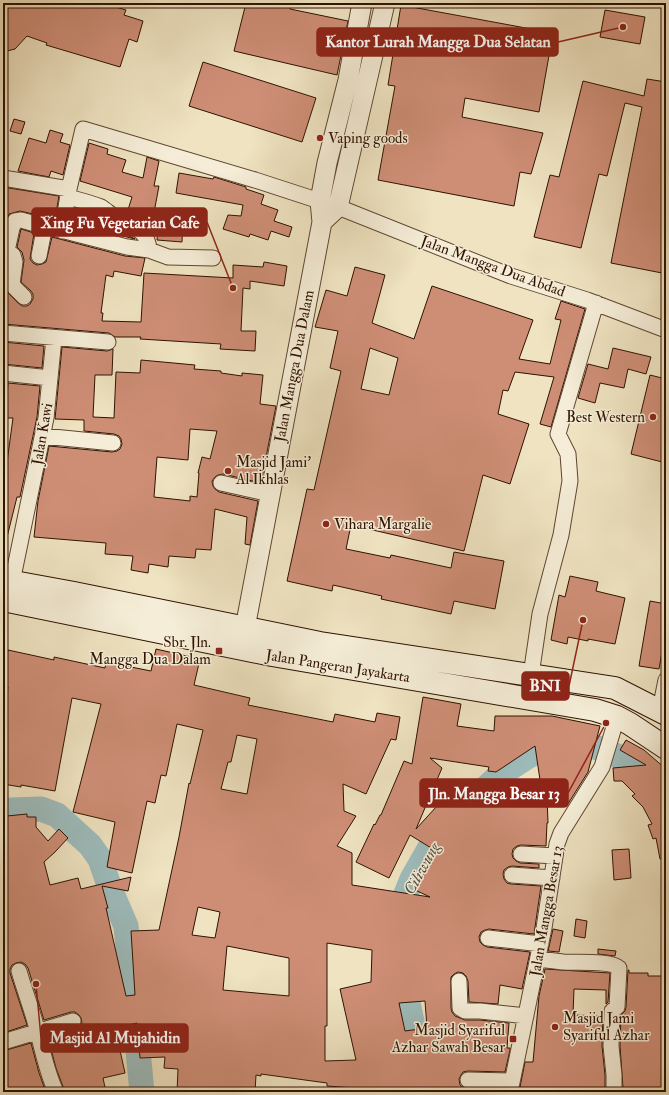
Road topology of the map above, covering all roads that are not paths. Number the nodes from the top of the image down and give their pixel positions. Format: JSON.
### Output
{"nodes":[{"id":1,"x":362,"y":3,"type":"edge"},
{"id":2,"x":385,"y":3,"type":"edge"},
{"id":3,"x":3,"y":178,"type":"edge"},
{"id":4,"x":69,"y":193,"type":"junction"},
{"id":5,"x":320,"y":201,"type":"junction"},
{"id":6,"x":338,"y":207,"type":"junction"},
{"id":7,"x":322,"y":222,"type":"junction"},
{"id":8,"x":46,"y":227,"type":"junction"},
{"id":9,"x":62,"y":230,"type":"junction"},
{"id":10,"x":149,"y":250,"type":"junction"},
{"id":11,"x":5,"y":251,"type":"edge"},
{"id":12,"x":39,"y":256,"type":"dead end"},
{"id":13,"x":213,"y":258,"type":"dead end"},
{"id":14,"x":24,"y":298,"type":"dead end"},
{"id":15,"x":596,"y":303,"type":"junction"},
{"id":16,"x":666,"y":330,"type":"edge"},
{"id":17,"x":3,"y":333,"type":"edge"},
{"id":18,"x":54,"y":338,"type":"junction"},
{"id":19,"x":108,"y":342,"type":"dead end"},
{"id":20,"x":3,"y":373,"type":"edge"},
{"id":21,"x":50,"y":378,"type":"junction"},
{"id":22,"x":43,"y":436,"type":"junction"},
{"id":23,"x":113,"y":442,"type":"dead end"},
{"id":24,"x":222,"y":483,"type":"dead end"},
{"id":25,"x":270,"y":494,"type":"junction"},
{"id":26,"x":6,"y":587,"type":"edge"},
{"id":27,"x":116,"y":613,"type":"junction"},
{"id":28,"x":246,"y":628,"type":"junction"},
{"id":29,"x":531,"y":675,"type":"junction"},
{"id":30,"x":666,"y":680,"type":"edge"},
{"id":31,"x":663,"y":712,"type":"edge"},
{"id":32,"x":617,"y":717,"type":"junction"},
{"id":33,"x":666,"y":748,"type":"edge"},
{"id":34,"x":521,"y":854,"type":"dead end"},
{"id":35,"x":555,"y":856,"type":"junction"},
{"id":36,"x":512,"y":875,"type":"dead end"},
{"id":37,"x":552,"y":878,"type":"junction"},
{"id":38,"x":488,"y":938,"type":"dead end"},
{"id":39,"x":541,"y":944,"type":"junction"},
{"id":40,"x":538,"y":959,"type":"junction"},
{"id":41,"x":19,"y":972,"type":"dead end"},
{"id":42,"x":460,"y":981,"type":"dead end"},
{"id":43,"x":526,"y":1016,"type":"junction"},
{"id":44,"x":73,"y":1021,"type":"dead end"},
{"id":45,"x":38,"y":1033,"type":"junction"},
{"id":46,"x":3,"y":1042,"type":"edge"},
{"id":47,"x":468,"y":1080,"type":"dead end"},
{"id":48,"x":511,"y":1086,"type":"edge"},
{"id":49,"x":56,"y":1092,"type":"edge"},
{"id":50,"x":614,"y":1092,"type":"edge"}],
"edges":[{"from":1,"to":5,"type":"street","name":"Jalan Mangga Dua Dalam"},
{"from":2,"to":6,"type":"street"},
{"from":3,"to":4,"type":"street"},
{"from":4,"to":5,"type":"street","name":"Jalan Mangga Dua Abdad"},
{"from":4,"to":9,"type":"street"},
{"from":4,"to":10,"type":"street"},
{"from":5,"to":6,"type":"street","name":"Jalan Mangga Dua Abdad"},
{"from":5,"to":7,"type":"street","name":"Jalan Mangga Dua Dalam"},
{"from":6,"to":7,"type":"street"},
{"from":6,"to":15,"type":"street","name":"Jalan Mangga Dua Abdad"},
{"from":7,"to":25,"type":"street","name":"Jalan Mangga Dua Dalam"},
{"from":8,"to":9,"type":"street"},
{"from":8,"to":11,"type":"street"},
{"from":8,"to":12,"type":"street"},
{"from":9,"to":10,"type":"street"},
{"from":10,"to":13,"type":"street"},
{"from":11,"to":14,"type":"street"},
{"from":15,"to":16,"type":"street","name":"Jalan Mangga Dua Abdad"},
{"from":15,"to":29,"type":"street"},
{"from":17,"to":18,"type":"street"},
{"from":18,"to":19,"type":"street"},
{"from":18,"to":21,"type":"street","name":"Jalan Kawi"},
{"from":20,"to":21,"type":"street"},
{"from":21,"to":22,"type":"street","name":"Jalan Kawi"},
{"from":22,"to":23,"type":"street"},
{"from":22,"to":26,"type":"street","name":"Jalan Kawi"},
{"from":24,"to":25,"type":"street"},
{"from":25,"to":28,"type":"street","name":"Jalan Mangga Dua Dalam"},
{"from":26,"to":27,"type":"main road","name":"Jalan Pangeran Jayakarta"},
{"from":27,"to":28,"type":"main road","name":"Jalan Pangeran Jayakarta"},
{"from":27,"to":32,"type":"main road","name":"Jalan Pangeran Jayakarta"},
{"from":28,"to":29,"type":"main road","name":"Jalan Pangeran Jayakarta"},
{"from":29,"to":31,"type":"main road","name":"Jalan Pangeran Jayakarta"},
{"from":30,"to":31,"type":"street"},
{"from":32,"to":33,"type":"main road","name":"Jalan Pangeran Jayakarta"},
{"from":32,"to":35,"type":"street","name":"Jalan Mangga Besar 13"},
{"from":34,"to":35,"type":"street"},
{"from":35,"to":37,"type":"street","name":"Jalan Mangga Besar 13"},
{"from":36,"to":37,"type":"street"},
{"from":37,"to":39,"type":"street","name":"Jalan Mangga Besar 13"},
{"from":38,"to":39,"type":"street"},
{"from":39,"to":40,"type":"street","name":"Jalan Mangga Besar 13"},
{"from":40,"to":43,"type":"street","name":"Jalan Mangga Besar 13"},
{"from":40,"to":50,"type":"street"},
{"from":41,"to":45,"type":"street"},
{"from":42,"to":43,"type":"street"},
{"from":43,"to":48,"type":"street","name":"Jalan Mangga Besar 13"},
{"from":44,"to":45,"type":"street"},
{"from":45,"to":46,"type":"street"},
{"from":45,"to":49,"type":"street"},
{"from":47,"to":48,"type":"street"}]}
